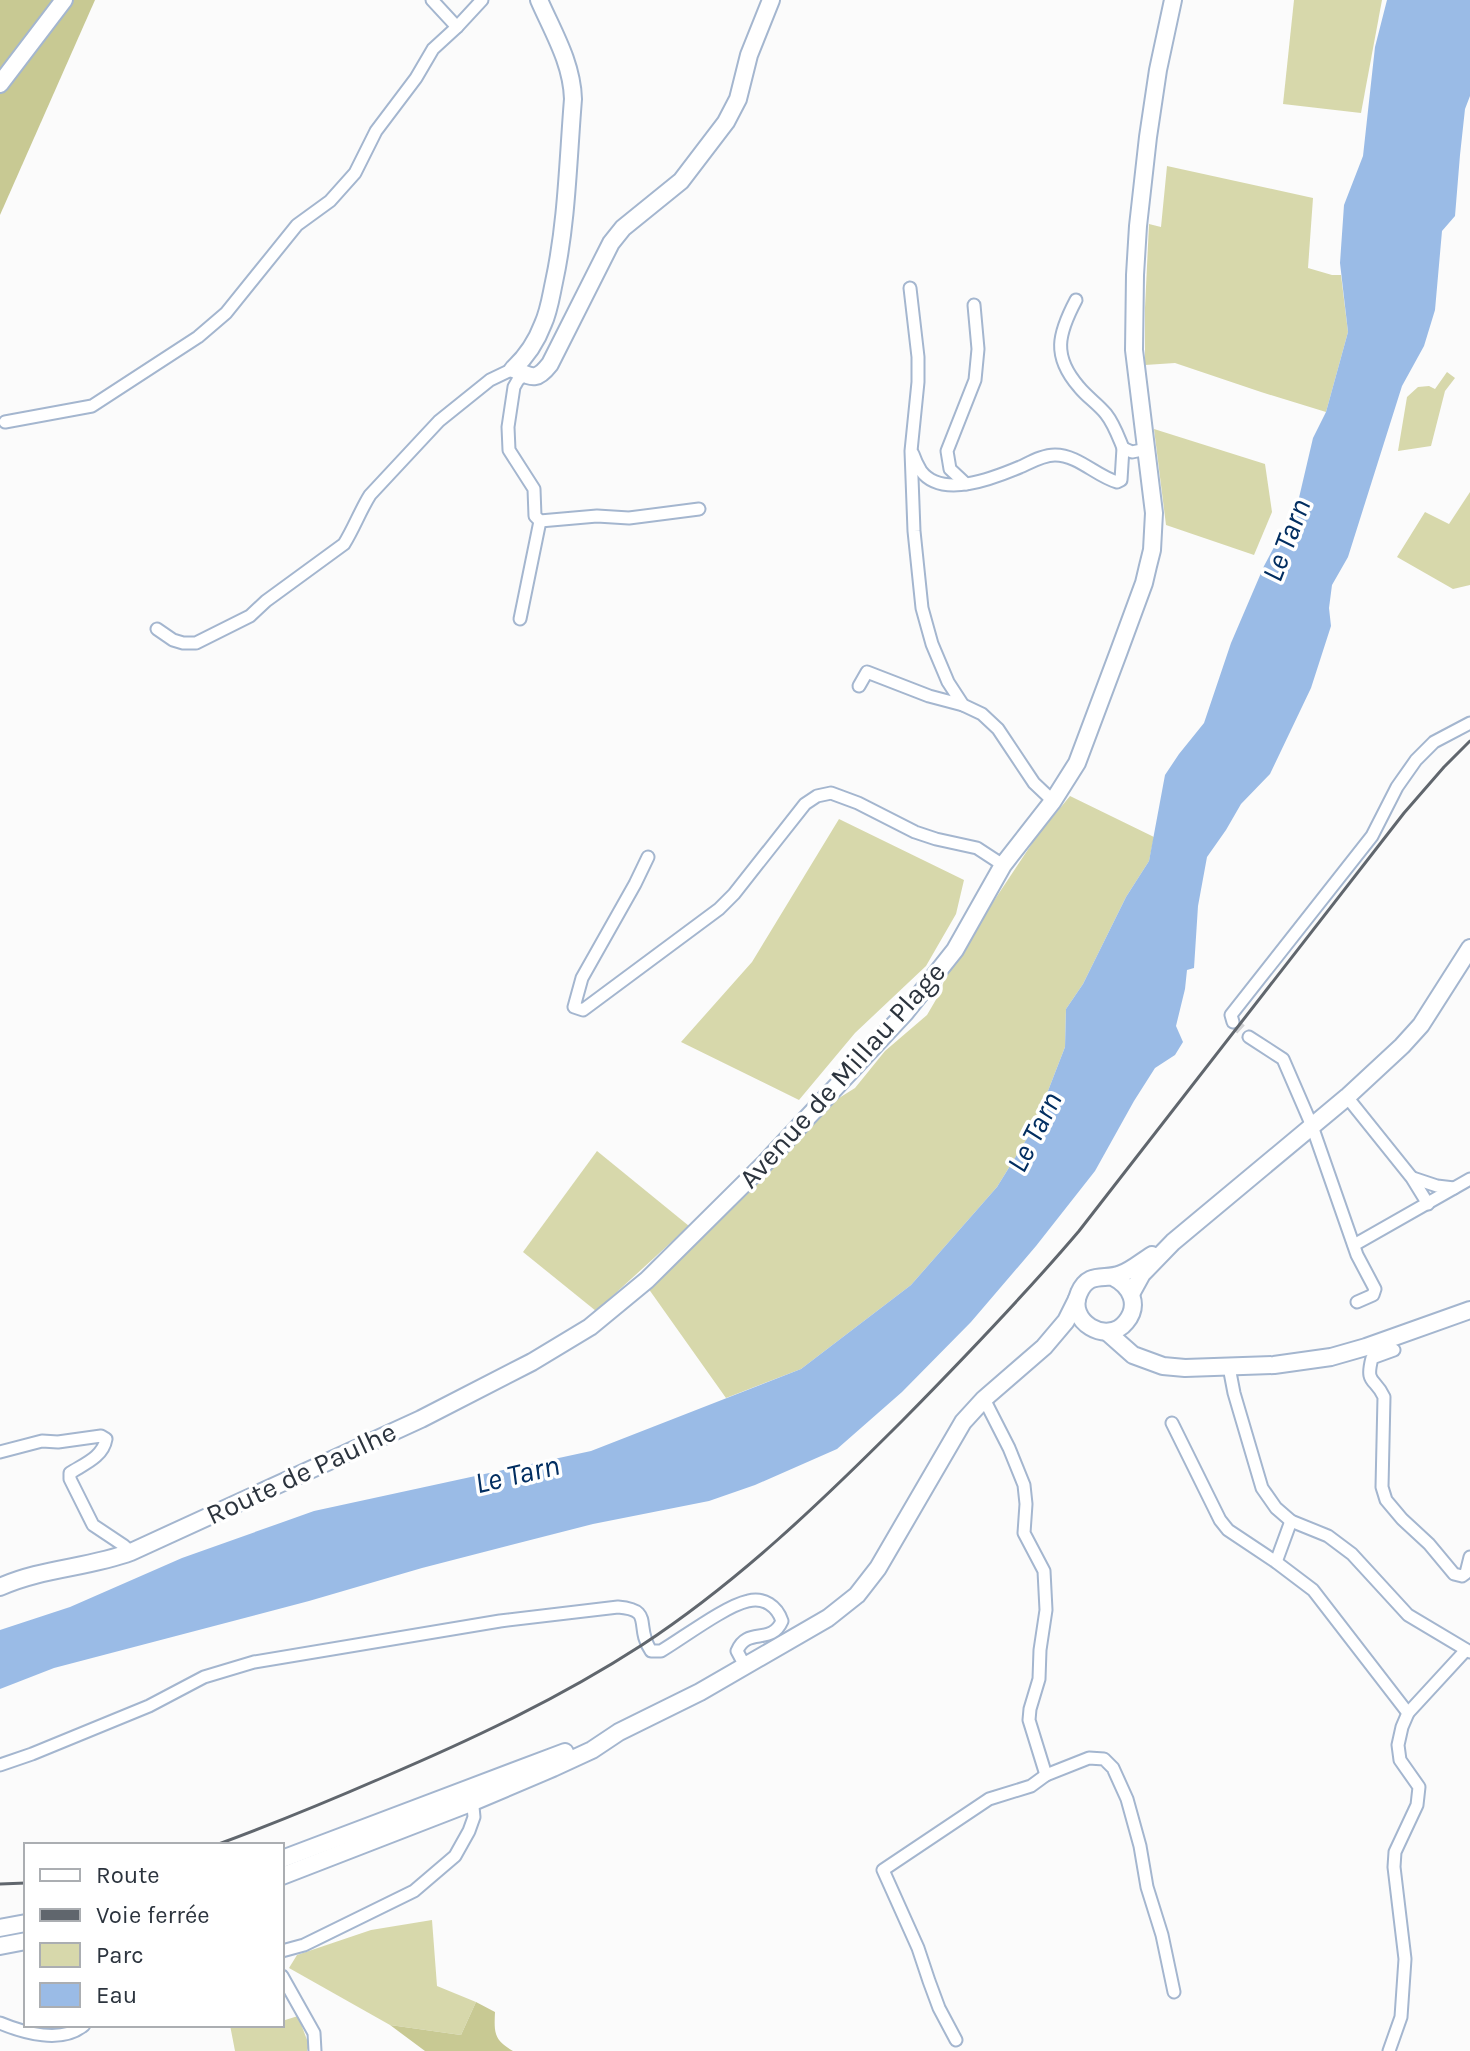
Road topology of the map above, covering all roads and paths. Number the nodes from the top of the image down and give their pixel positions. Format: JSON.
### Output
{"nodes":[{"id":1,"x":64,"y":0,"type":"edge"},
{"id":2,"x":432,"y":0,"type":"edge"},
{"id":3,"x":482,"y":0,"type":"edge"},
{"id":4,"x":539,"y":0,"type":"edge"},
{"id":5,"x":771,"y":0,"type":"edge"},
{"id":6,"x":1173,"y":0,"type":"edge"},
{"id":7,"x":457,"y":27,"type":"junction"},
{"id":8,"x":0,"y":84,"type":"edge"},
{"id":9,"x":910,"y":288,"type":"dead end"},
{"id":10,"x":1076,"y":300,"type":"dead end"},
{"id":11,"x":974,"y":305,"type":"dead end"},
{"id":12,"x":519,"y":372,"type":"junction"},
{"id":13,"x":5,"y":422,"type":"dead end"},
{"id":14,"x":1123,"y":448,"type":"junction"},
{"id":15,"x":1147,"y":449,"type":"junction"},
{"id":16,"x":911,"y":451,"type":"junction"},
{"id":17,"x":966,"y":484,"type":"junction"},
{"id":18,"x":699,"y":509,"type":"dead end"},
{"id":19,"x":540,"y":521,"type":"junction"},
{"id":20,"x":520,"y":619,"type":"dead end"},
{"id":21,"x":157,"y":629,"type":"dead end"},
{"id":22,"x":859,"y":686,"type":"dead end"},
{"id":23,"x":963,"y":705,"type":"junction"},
{"id":24,"x":1470,"y":723,"type":"edge"},
{"id":25,"x":1053,"y":801,"type":"junction"},
{"id":26,"x":648,"y":857,"type":"dead end"},
{"id":27,"x":1003,"y":865,"type":"junction"},
{"id":28,"x":1470,"y":948,"type":"edge"},
{"id":29,"x":1233,"y":1022,"type":"dead end"},
{"id":30,"x":1249,"y":1037,"type":"tunnel mouth"},
{"id":31,"x":1347,"y":1097,"type":"junction"},
{"id":32,"x":1312,"y":1126,"type":"junction"},
{"id":33,"x":1412,"y":1178,"type":"junction"},
{"id":34,"x":1470,"y":1179,"type":"edge"},
{"id":35,"x":1455,"y":1188,"type":"junction"},
{"id":36,"x":1428,"y":1204,"type":"junction"},
{"id":37,"x":1173,"y":1242,"type":"junction"},
{"id":38,"x":1354,"y":1245,"type":"junction"},
{"id":39,"x":1113,"y":1277,"type":"junction"},
{"id":40,"x":1131,"y":1294,"type":"junction"},
{"id":41,"x":1077,"y":1299,"type":"junction"},
{"id":42,"x":1357,"y":1302,"type":"dead end"},
{"id":43,"x":1470,"y":1310,"type":"edge"},
{"id":44,"x":1127,"y":1321,"type":"junction"},
{"id":45,"x":590,"y":1327,"type":"joint"},
{"id":46,"x":1100,"y":1330,"type":"junction"},
{"id":47,"x":1044,"y":1347,"type":"junction"},
{"id":48,"x":1394,"y":1350,"type":"dead end"},
{"id":49,"x":1152,"y":1362,"type":"junction"},
{"id":50,"x":1229,"y":1367,"type":"junction"},
{"id":51,"x":984,"y":1399,"type":"junction"},
{"id":52,"x":1172,"y":1423,"type":"dead end"},
{"id":53,"x":0,"y":1452,"type":"edge"},
{"id":54,"x":1291,"y":1521,"type":"junction"},
{"id":55,"x":131,"y":1552,"type":"junction"},
{"id":56,"x":1470,"y":1557,"type":"edge"},
{"id":57,"x":1276,"y":1562,"type":"junction"},
{"id":58,"x":0,"y":1587,"type":"edge"},
{"id":59,"x":1468,"y":1651,"type":"edge"},
{"id":60,"x":745,"y":1666,"type":"junction"},
{"id":61,"x":1408,"y":1713,"type":"junction"},
{"id":62,"x":0,"y":1765,"type":"edge"},
{"id":63,"x":1046,"y":1775,"type":"junction"},
{"id":64,"x":472,"y":1802,"type":"junction"},
{"id":65,"x":284,"y":1858,"type":"edge"},
{"id":66,"x":284,"y":1875,"type":"edge"},
{"id":67,"x":24,"y":1923,"type":"edge"},
{"id":68,"x":0,"y":1928,"type":"edge"},
{"id":69,"x":24,"y":1941,"type":"edge"},
{"id":70,"x":0,"y":1946,"type":"edge"},
{"id":71,"x":284,"y":1950,"type":"edge"},
{"id":72,"x":284,"y":1980,"type":"edge"},
{"id":73,"x":1174,"y":1992,"type":"dead end"},
{"id":74,"x":0,"y":2023,"type":"edge"},
{"id":75,"x":82,"y":2027,"type":"edge"},
{"id":76,"x":956,"y":2040,"type":"dead end"},
{"id":77,"x":315,"y":2051,"type":"edge"},
{"id":78,"x":1389,"y":2051,"type":"edge"}],
"edges":[{"from":1,"to":8,"type":"street"},
{"from":2,"to":7,"type":"street"},
{"from":3,"to":7,"type":"street"},
{"from":4,"to":12,"type":"street"},
{"from":5,"to":12,"type":"street"},
{"from":6,"to":15,"type":"street","name":"Avenue de Millau Plage"},
{"from":7,"to":13,"type":"street"},
{"from":9,"to":16,"type":"street"},
{"from":10,"to":14,"type":"street"},
{"from":11,"to":17,"type":"street"},
{"from":12,"to":19,"type":"street"},
{"from":12,"to":21,"type":"street"},
{"from":14,"to":15,"type":"street"},
{"from":14,"to":17,"type":"street"},
{"from":15,"to":25,"type":"street","name":"Avenue de Millau Plage"},
{"from":16,"to":17,"type":"street"},
{"from":16,"to":23,"type":"street"},
{"from":18,"to":19,"type":"street"},
{"from":19,"to":20,"type":"street"},
{"from":22,"to":23,"type":"street"},
{"from":23,"to":25,"type":"street"},
{"from":24,"to":29,"type":"street"},
{"from":25,"to":27,"type":"street","name":"Avenue de Millau Plage"},
{"from":26,"to":27,"type":"street"},
{"from":27,"to":45,"type":"street","name":"Avenue de Millau Plage"},
{"from":28,"to":31,"type":"street"},
{"from":30,"to":32,"type":"street"},
{"from":31,"to":32,"type":"street"},
{"from":31,"to":33,"type":"street"},
{"from":32,"to":37,"type":"street"},
{"from":32,"to":38,"type":"street"},
{"from":33,"to":35,"type":"street"},
{"from":33,"to":36,"type":"street"},
{"from":34,"to":35,"type":"street"},
{"from":35,"to":36,"type":"street"},
{"from":36,"to":38,"type":"street"},
{"from":37,"to":39,"type":"street"},
{"from":37,"to":40,"type":"street"},
{"from":38,"to":42,"type":"street"},
{"from":39,"to":40,"type":"street"},
{"from":39,"to":41,"type":"street"},
{"from":40,"to":44,"type":"street"},
{"from":41,"to":46,"type":"street"},
{"from":41,"to":47,"type":"street"},
{"from":43,"to":50,"type":"street"},
{"from":44,"to":46,"type":"street"},
{"from":44,"to":49,"type":"street"},
{"from":45,"to":55,"type":"street","name":"Route de Paulhe"},
{"from":46,"to":47,"type":"street"},
{"from":46,"to":49,"type":"street"},
{"from":47,"to":51,"type":"street"},
{"from":48,"to":56,"type":"street"},
{"from":49,"to":50,"type":"street"},
{"from":50,"to":54,"type":"street"},
{"from":51,"to":60,"type":"street"},
{"from":51,"to":63,"type":"street"},
{"from":52,"to":57,"type":"street"},
{"from":53,"to":55,"type":"street"},
{"from":54,"to":57,"type":"street"},
{"from":54,"to":59,"type":"street"},
{"from":55,"to":58,"type":"street","name":"Route de Paulhe"},
{"from":57,"to":61,"type":"street"},
{"from":59,"to":61,"type":"street"},
{"from":60,"to":62,"type":"street"},
{"from":60,"to":64,"type":"street"},
{"from":61,"to":78,"type":"street"},
{"from":63,"to":73,"type":"street"},
{"from":63,"to":76,"type":"street"},
{"from":64,"to":65,"type":"street"},
{"from":64,"to":66,"type":"street"},
{"from":64,"to":71,"type":"street"},
{"from":67,"to":68,"type":"street"},
{"from":69,"to":70,"type":"street"},
{"from":72,"to":77,"type":"street"},
{"from":74,"to":75,"type":"street"}]}
